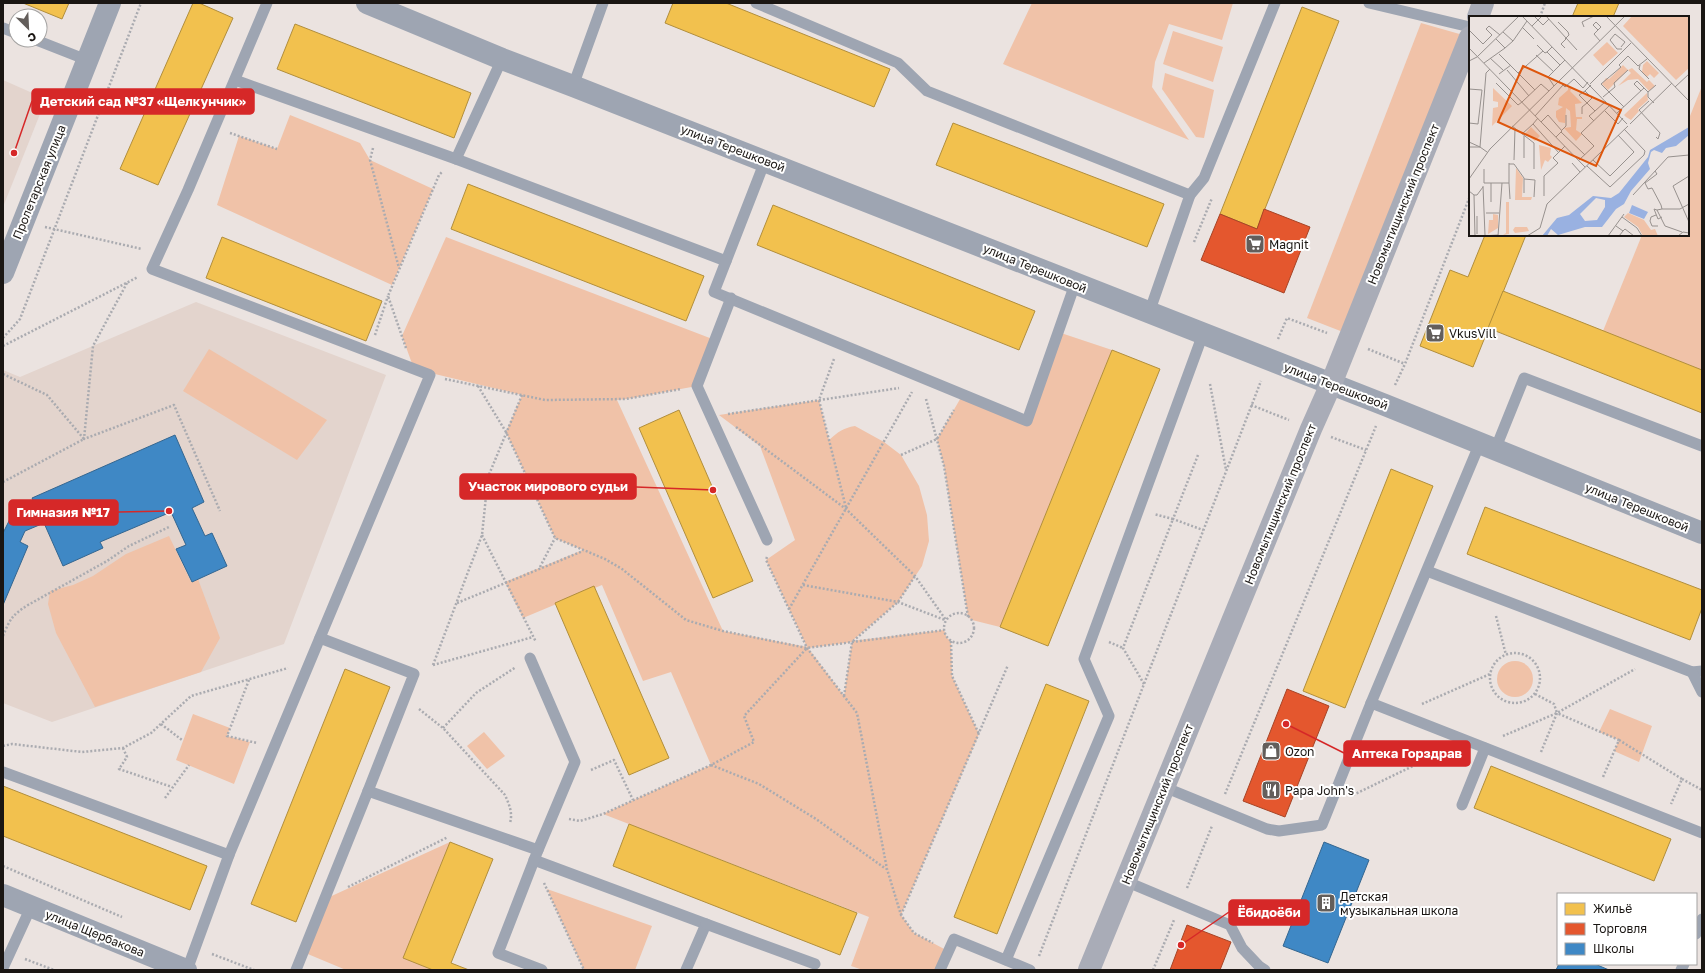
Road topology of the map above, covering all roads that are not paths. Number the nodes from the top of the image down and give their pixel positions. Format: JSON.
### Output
{"nodes":[{"id":1,"x":110,"y":3,"type":"edge"},
{"id":2,"x":267,"y":3,"type":"edge"},
{"id":3,"x":367,"y":3,"type":"edge"},
{"id":4,"x":603,"y":3,"type":"edge"},
{"id":5,"x":756,"y":3,"type":"edge"},
{"id":6,"x":1275,"y":3,"type":"edge"},
{"id":7,"x":1369,"y":3,"type":"edge"},
{"id":8,"x":1483,"y":3,"type":"edge"},
{"id":9,"x":1410,"y":8,"type":"edge"},
{"id":10,"x":1478,"y":16,"type":"edge"},
{"id":11,"x":1469,"y":27,"type":"edge"},
{"id":12,"x":1469,"y":40,"type":"edge"},
{"id":13,"x":48,"y":45,"type":"edge"},
{"id":14,"x":502,"y":59,"type":"junction"},
{"id":15,"x":87,"y":60,"type":"junction"},
{"id":16,"x":234,"y":80,"type":"junction"},
{"id":17,"x":573,"y":86,"type":"junction"},
{"id":18,"x":456,"y":159,"type":"junction"},
{"id":19,"x":765,"y":161,"type":"junction"},
{"id":20,"x":1190,"y":195,"type":"junction"},
{"id":21,"x":726,"y":261,"type":"junction"},
{"id":22,"x":3,"y":273,"type":"edge"},
{"id":23,"x":1075,"y":284,"type":"junction"},
{"id":24,"x":731,"y":298,"type":"junction"},
{"id":25,"x":1149,"y":313,"type":"junction"},
{"id":26,"x":1203,"y":334,"type":"junction"},
{"id":27,"x":1331,"y":384,"type":"junction"},
{"id":28,"x":1702,"y":446,"type":"edge"},
{"id":29,"x":1488,"y":447,"type":"junction"},
{"id":30,"x":1702,"y":533,"type":"edge"},
{"id":31,"x":767,"y":540,"type":"road end"},
{"id":32,"x":1427,"y":571,"type":"junction"},
{"id":33,"x":320,"y":638,"type":"junction"},
{"id":34,"x":530,"y":658,"type":"road end"},
{"id":35,"x":1697,"y":672,"type":"edge"},
{"id":36,"x":1702,"y":692,"type":"edge"},
{"id":37,"x":1371,"y":703,"type":"junction"},
{"id":38,"x":1482,"y":747,"type":"junction"},
{"id":39,"x":3,"y":772,"type":"edge"},
{"id":40,"x":1164,"y":787,"type":"junction"},
{"id":41,"x":368,"y":791,"type":"junction"},
{"id":42,"x":1462,"y":805,"type":"dead end"},
{"id":43,"x":1702,"y":833,"type":"edge"},
{"id":44,"x":536,"y":855,"type":"junction"},
{"id":45,"x":229,"y":856,"type":"junction"},
{"id":46,"x":1125,"y":881,"type":"junction"},
{"id":47,"x":3,"y":895,"type":"edge"},
{"id":48,"x":31,"y":907,"type":"junction"},
{"id":49,"x":1702,"y":919,"type":"edge"},
{"id":50,"x":706,"y":924,"type":"junction"},
{"id":51,"x":1697,"y":932,"type":"edge"},
{"id":52,"x":1006,"y":960,"type":"junction"},
{"id":53,"x":815,"y":964,"type":"dead end"},
{"id":54,"x":1033,"y":966,"type":"edge"},
{"id":55,"x":3,"y":968,"type":"edge"},
{"id":56,"x":187,"y":970,"type":"edge"},
{"id":57,"x":296,"y":970,"type":"edge"},
{"id":58,"x":542,"y":970,"type":"edge"},
{"id":59,"x":686,"y":970,"type":"edge"},
{"id":60,"x":940,"y":970,"type":"edge"},
{"id":61,"x":1089,"y":970,"type":"edge"},
{"id":62,"x":1266,"y":970,"type":"edge"}],
"edges":[{"from":1,"to":15,"type":"street","name":"Пролетарская улица"},
{"from":2,"to":16,"type":"lane"},
{"from":3,"to":14,"type":"street","name":"улица Терешковой"},
{"from":4,"to":17,"type":"lane"},
{"from":5,"to":20,"type":"lane"},
{"from":6,"to":20,"type":"lane"},
{"from":7,"to":9,"type":"lane"},
{"from":8,"to":10,"type":"main road"},
{"from":9,"to":11,"type":"lane"},
{"from":12,"to":27,"type":"main road","name":"Новомытищинский проспект"},
{"from":13,"to":15,"type":"lane"},
{"from":14,"to":17,"type":"street","name":"улица Терешковой"},
{"from":14,"to":18,"type":"lane"},
{"from":15,"to":22,"type":"street","name":"Пролетарская улица"},
{"from":16,"to":18,"type":"lane"},
{"from":16,"to":33,"type":"lane"},
{"from":17,"to":19,"type":"street","name":"улица Терешковой"},
{"from":18,"to":21,"type":"lane"},
{"from":19,"to":21,"type":"lane"},
{"from":19,"to":23,"type":"street","name":"улица Терешковой"},
{"from":20,"to":25,"type":"lane"},
{"from":21,"to":24,"type":"lane"},
{"from":23,"to":24,"type":"lane"},
{"from":23,"to":25,"type":"street","name":"улица Терешковой"},
{"from":24,"to":31,"type":"lane"},
{"from":25,"to":26,"type":"street","name":"улица Терешковой"},
{"from":26,"to":27,"type":"street","name":"улица Терешковой"},
{"from":26,"to":52,"type":"lane"},
{"from":27,"to":29,"type":"street","name":"улица Терешковой"},
{"from":27,"to":40,"type":"main road","name":"Новомытищинский проспект"},
{"from":28,"to":29,"type":"lane"},
{"from":29,"to":30,"type":"street","name":"улица Терешковой"},
{"from":29,"to":32,"type":"lane"},
{"from":32,"to":35,"type":"lane"},
{"from":32,"to":37,"type":"lane"},
{"from":33,"to":41,"type":"lane"},
{"from":33,"to":45,"type":"lane"},
{"from":34,"to":44,"type":"lane"},
{"from":35,"to":36,"type":"lane"},
{"from":37,"to":38,"type":"lane"},
{"from":37,"to":40,"type":"lane"},
{"from":38,"to":42,"type":"lane"},
{"from":38,"to":43,"type":"lane"},
{"from":39,"to":45,"type":"lane"},
{"from":40,"to":46,"type":"main road","name":"Новомытищинский проспект"},
{"from":41,"to":44,"type":"lane"},
{"from":41,"to":57,"type":"lane"},
{"from":44,"to":50,"type":"lane"},
{"from":44,"to":58,"type":"lane"},
{"from":45,"to":56,"type":"lane"},
{"from":46,"to":61,"type":"main road","name":"Новомытищинский проспект"},
{"from":46,"to":62,"type":"lane"},
{"from":47,"to":48,"type":"street","name":"улица Щербакова"},
{"from":48,"to":55,"type":"lane"},
{"from":48,"to":56,"type":"street","name":"улица Щербакова"},
{"from":49,"to":51,"type":"lane"},
{"from":50,"to":53,"type":"lane"},
{"from":50,"to":59,"type":"lane"},
{"from":52,"to":54,"type":"lane"},
{"from":52,"to":60,"type":"lane"}]}
